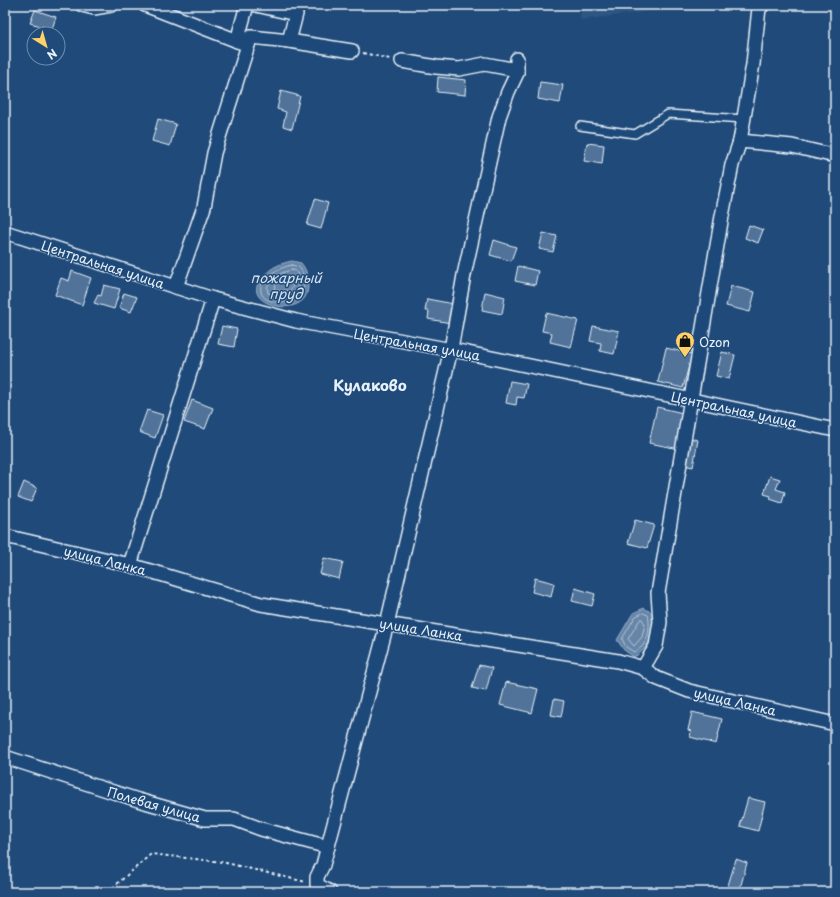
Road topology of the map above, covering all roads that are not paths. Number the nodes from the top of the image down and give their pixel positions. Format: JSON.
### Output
{"nodes":[{"id":1,"x":82,"y":5,"type":"edge"},
{"id":2,"x":111,"y":5,"type":"edge"},
{"id":3,"x":145,"y":5,"type":"edge"},
{"id":4,"x":247,"y":5,"type":"edge"},
{"id":5,"x":256,"y":5,"type":"edge"},
{"id":6,"x":763,"y":5,"type":"edge"},
{"id":7,"x":289,"y":41,"type":"junction"},
{"id":8,"x":242,"y":43,"type":"junction"},
{"id":9,"x":352,"y":51,"type":"road end"},
{"id":10,"x":402,"y":61,"type":"road end"},
{"id":11,"x":744,"y":119,"type":"junction"},
{"id":12,"x":580,"y":126,"type":"dead end"},
{"id":13,"x":740,"y":141,"type":"junction"},
{"id":14,"x":835,"y":156,"type":"edge"},
{"id":15,"x":5,"y":232,"type":"edge"},
{"id":16,"x":176,"y":287,"type":"junction"},
{"id":17,"x":213,"y":299,"type":"junction"},
{"id":18,"x":451,"y":349,"type":"junction"},
{"id":19,"x":690,"y":400,"type":"junction"},
{"id":20,"x":835,"y":430,"type":"edge"},
{"id":21,"x":5,"y":537,"type":"edge"},
{"id":22,"x":130,"y":565,"type":"junction"},
{"id":23,"x":387,"y":624,"type":"junction"},
{"id":24,"x":643,"y":668,"type":"junction"},
{"id":25,"x":835,"y":724,"type":"edge"},
{"id":26,"x":5,"y":757,"type":"edge"},
{"id":27,"x":328,"y":847,"type":"junction"},
{"id":28,"x":330,"y":892,"type":"edge"}],
"edges":[{"from":1,"to":2,"type":"street"},
{"from":3,"to":8,"type":"street"},
{"from":4,"to":8,"type":"street"},
{"from":5,"to":7,"type":"street"},
{"from":6,"to":11,"type":"street"},
{"from":7,"to":8,"type":"street"},
{"from":7,"to":9,"type":"street"},
{"from":8,"to":16,"type":"street"},
{"from":10,"to":18,"type":"street"},
{"from":11,"to":12,"type":"lane"},
{"from":11,"to":13,"type":"street"},
{"from":13,"to":14,"type":"street"},
{"from":13,"to":19,"type":"street"},
{"from":15,"to":16,"type":"street","name":"Центральная улица"},
{"from":16,"to":17,"type":"street","name":"Центральная улица"},
{"from":17,"to":18,"type":"street","name":"Центральная улица"},
{"from":17,"to":22,"type":"street"},
{"from":18,"to":19,"type":"street","name":"Центральная улица"},
{"from":18,"to":23,"type":"street"},
{"from":19,"to":20,"type":"street","name":"Центральная улица"},
{"from":19,"to":24,"type":"street"},
{"from":21,"to":22,"type":"street","name":"улица Ланка"},
{"from":22,"to":23,"type":"street","name":"улица Ланка"},
{"from":23,"to":24,"type":"street","name":"улица Ланка"},
{"from":23,"to":27,"type":"street"},
{"from":24,"to":25,"type":"street","name":"улица Ланка"},
{"from":26,"to":27,"type":"street","name":"Полевая улица"},
{"from":27,"to":28,"type":"street"}]}
